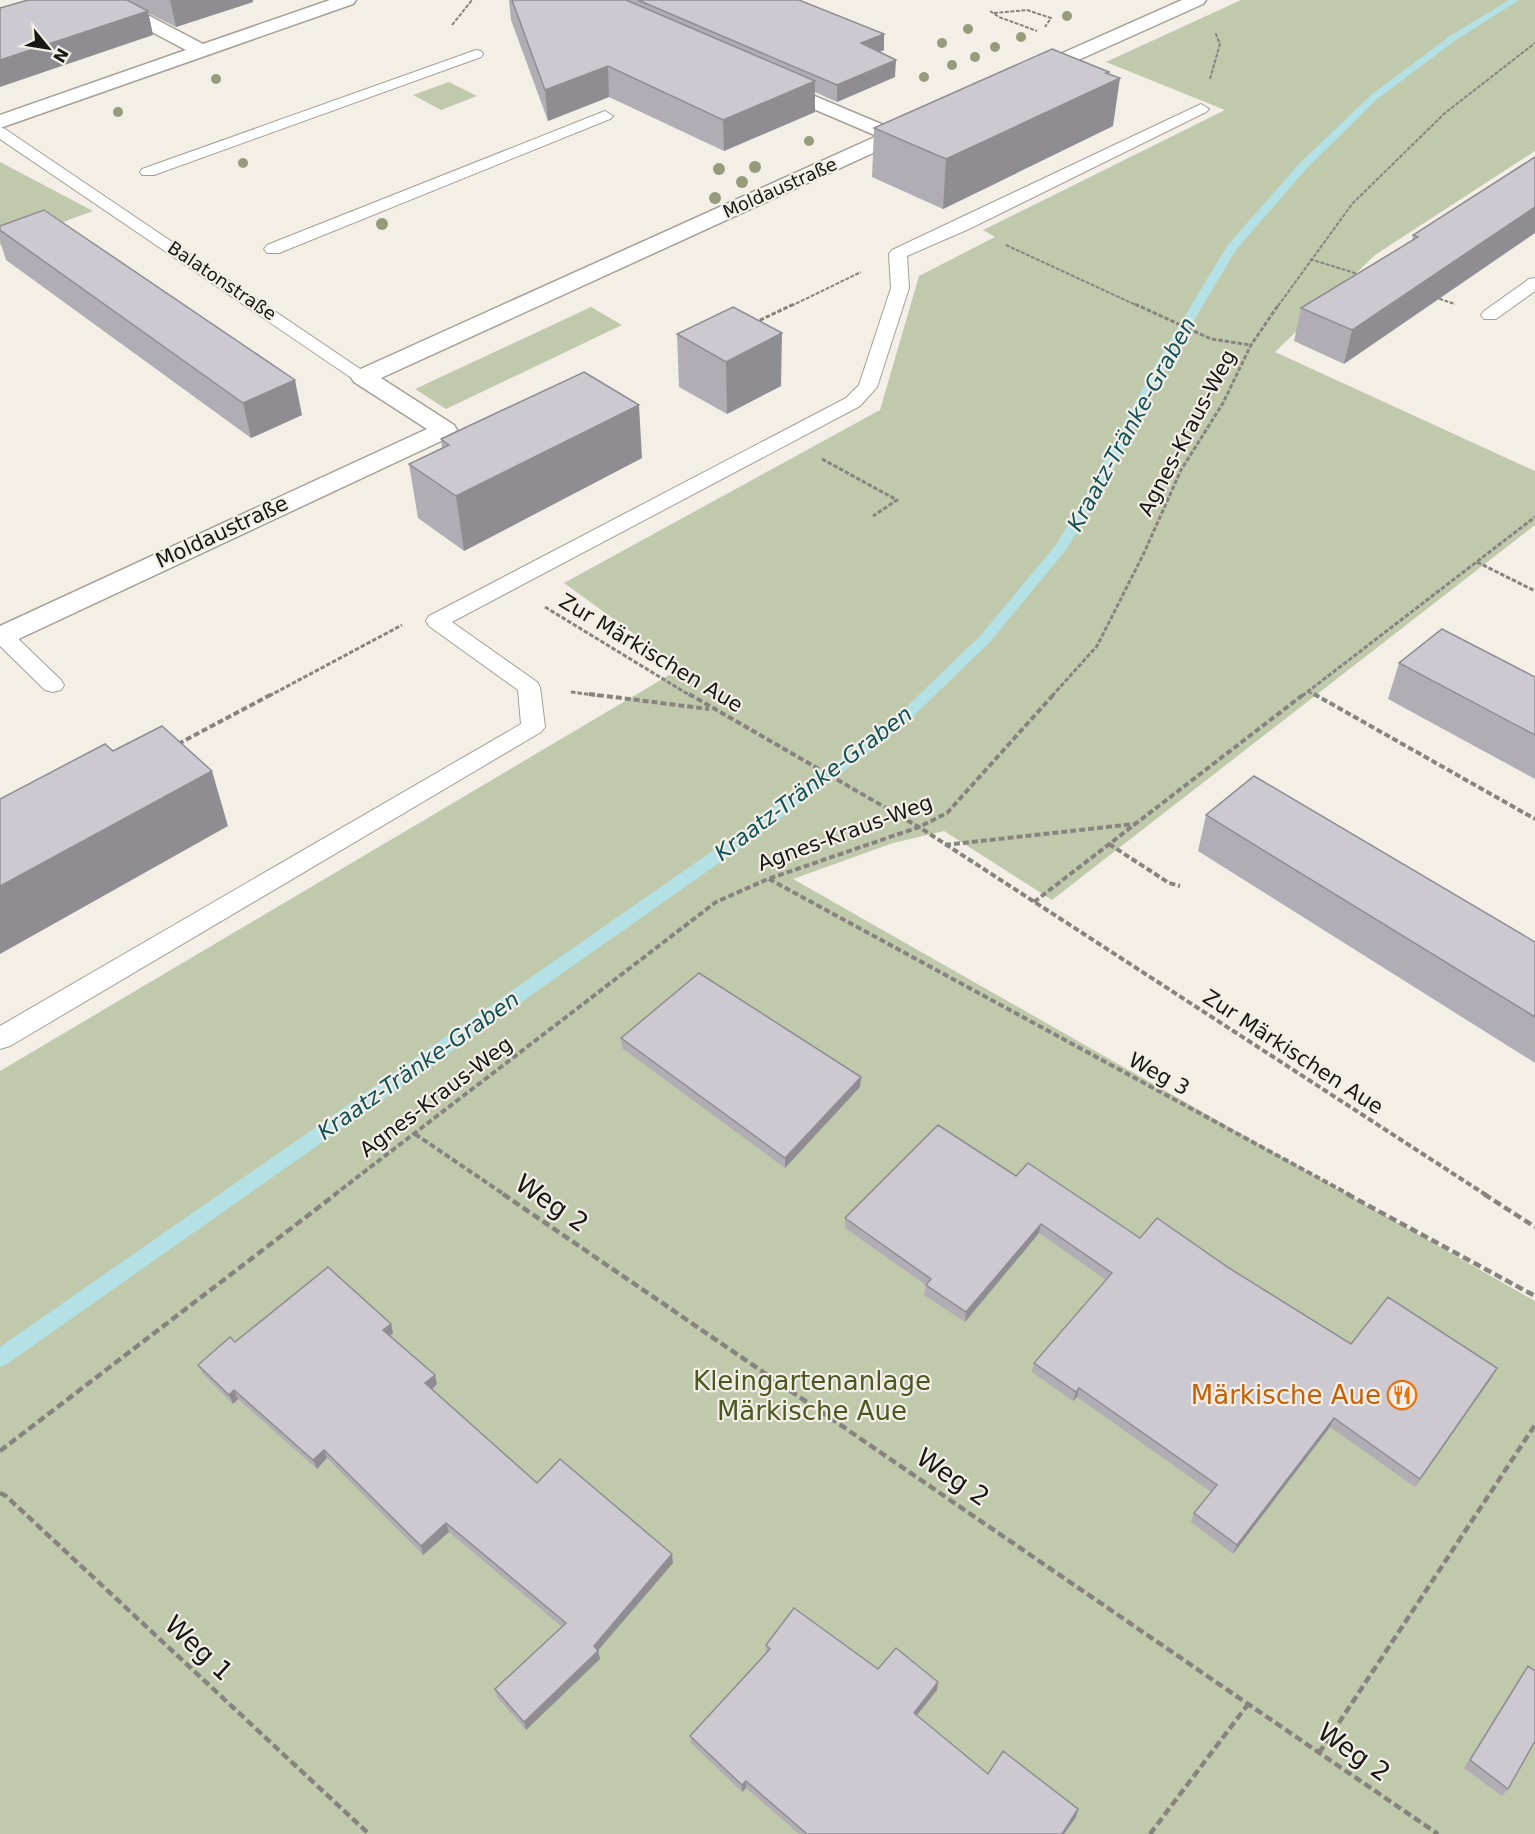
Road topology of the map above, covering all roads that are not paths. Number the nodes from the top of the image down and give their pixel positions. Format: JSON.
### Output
{"nodes":[{"id":1,"x":105,"y":0,"type":"edge"},
{"id":2,"x":347,"y":0,"type":"edge"},
{"id":3,"x":1197,"y":0,"type":"edge"},
{"id":4,"x":200,"y":50,"type":"junction"},
{"id":5,"x":476,"y":54,"type":"dead end"},
{"id":6,"x":758,"y":78,"type":"edge"},
{"id":7,"x":1017,"y":81,"type":"edge"},
{"id":8,"x":1201,"y":109,"type":"road end"},
{"id":9,"x":604,"y":116,"type":"edge"},
{"id":10,"x":934,"y":118,"type":"edge"},
{"id":11,"x":0,"y":122,"type":"edge"},
{"id":12,"x":0,"y":132,"type":"edge"},
{"id":13,"x":893,"y":136,"type":"junction"},
{"id":14,"x":148,"y":172,"type":"dead end"},
{"id":15,"x":273,"y":249,"type":"dead end"},
{"id":16,"x":1535,"y":283,"type":"edge"},
{"id":17,"x":1490,"y":315,"type":"road end"},
{"id":18,"x":363,"y":377,"type":"junction"},
{"id":19,"x":445,"y":430,"type":"joint"},
{"id":20,"x":1,"y":637,"type":"edge"},
{"id":21,"x":54,"y":685,"type":"dead end"},
{"id":22,"x":0,"y":1039,"type":"edge"}],
"edges":[{"from":1,"to":4,"type":"street"},
{"from":2,"to":4,"type":"street"},
{"from":3,"to":7,"type":"street"},
{"from":4,"to":11,"type":"street"},
{"from":5,"to":14,"type":"lane"},
{"from":6,"to":13,"type":"street"},
{"from":8,"to":22,"type":"lane"},
{"from":9,"to":15,"type":"lane"},
{"from":10,"to":13,"type":"street","name":"Moldaustraße"},
{"from":12,"to":18,"type":"lane","name":"Balatonstraße"},
{"from":13,"to":18,"type":"street","name":"Moldaustraße"},
{"from":16,"to":17,"type":"lane"},
{"from":18,"to":19,"type":"street","name":"Balatonstraße"},
{"from":19,"to":20,"type":"street","name":"Moldaustraße"},
{"from":20,"to":21,"type":"lane"}]}
